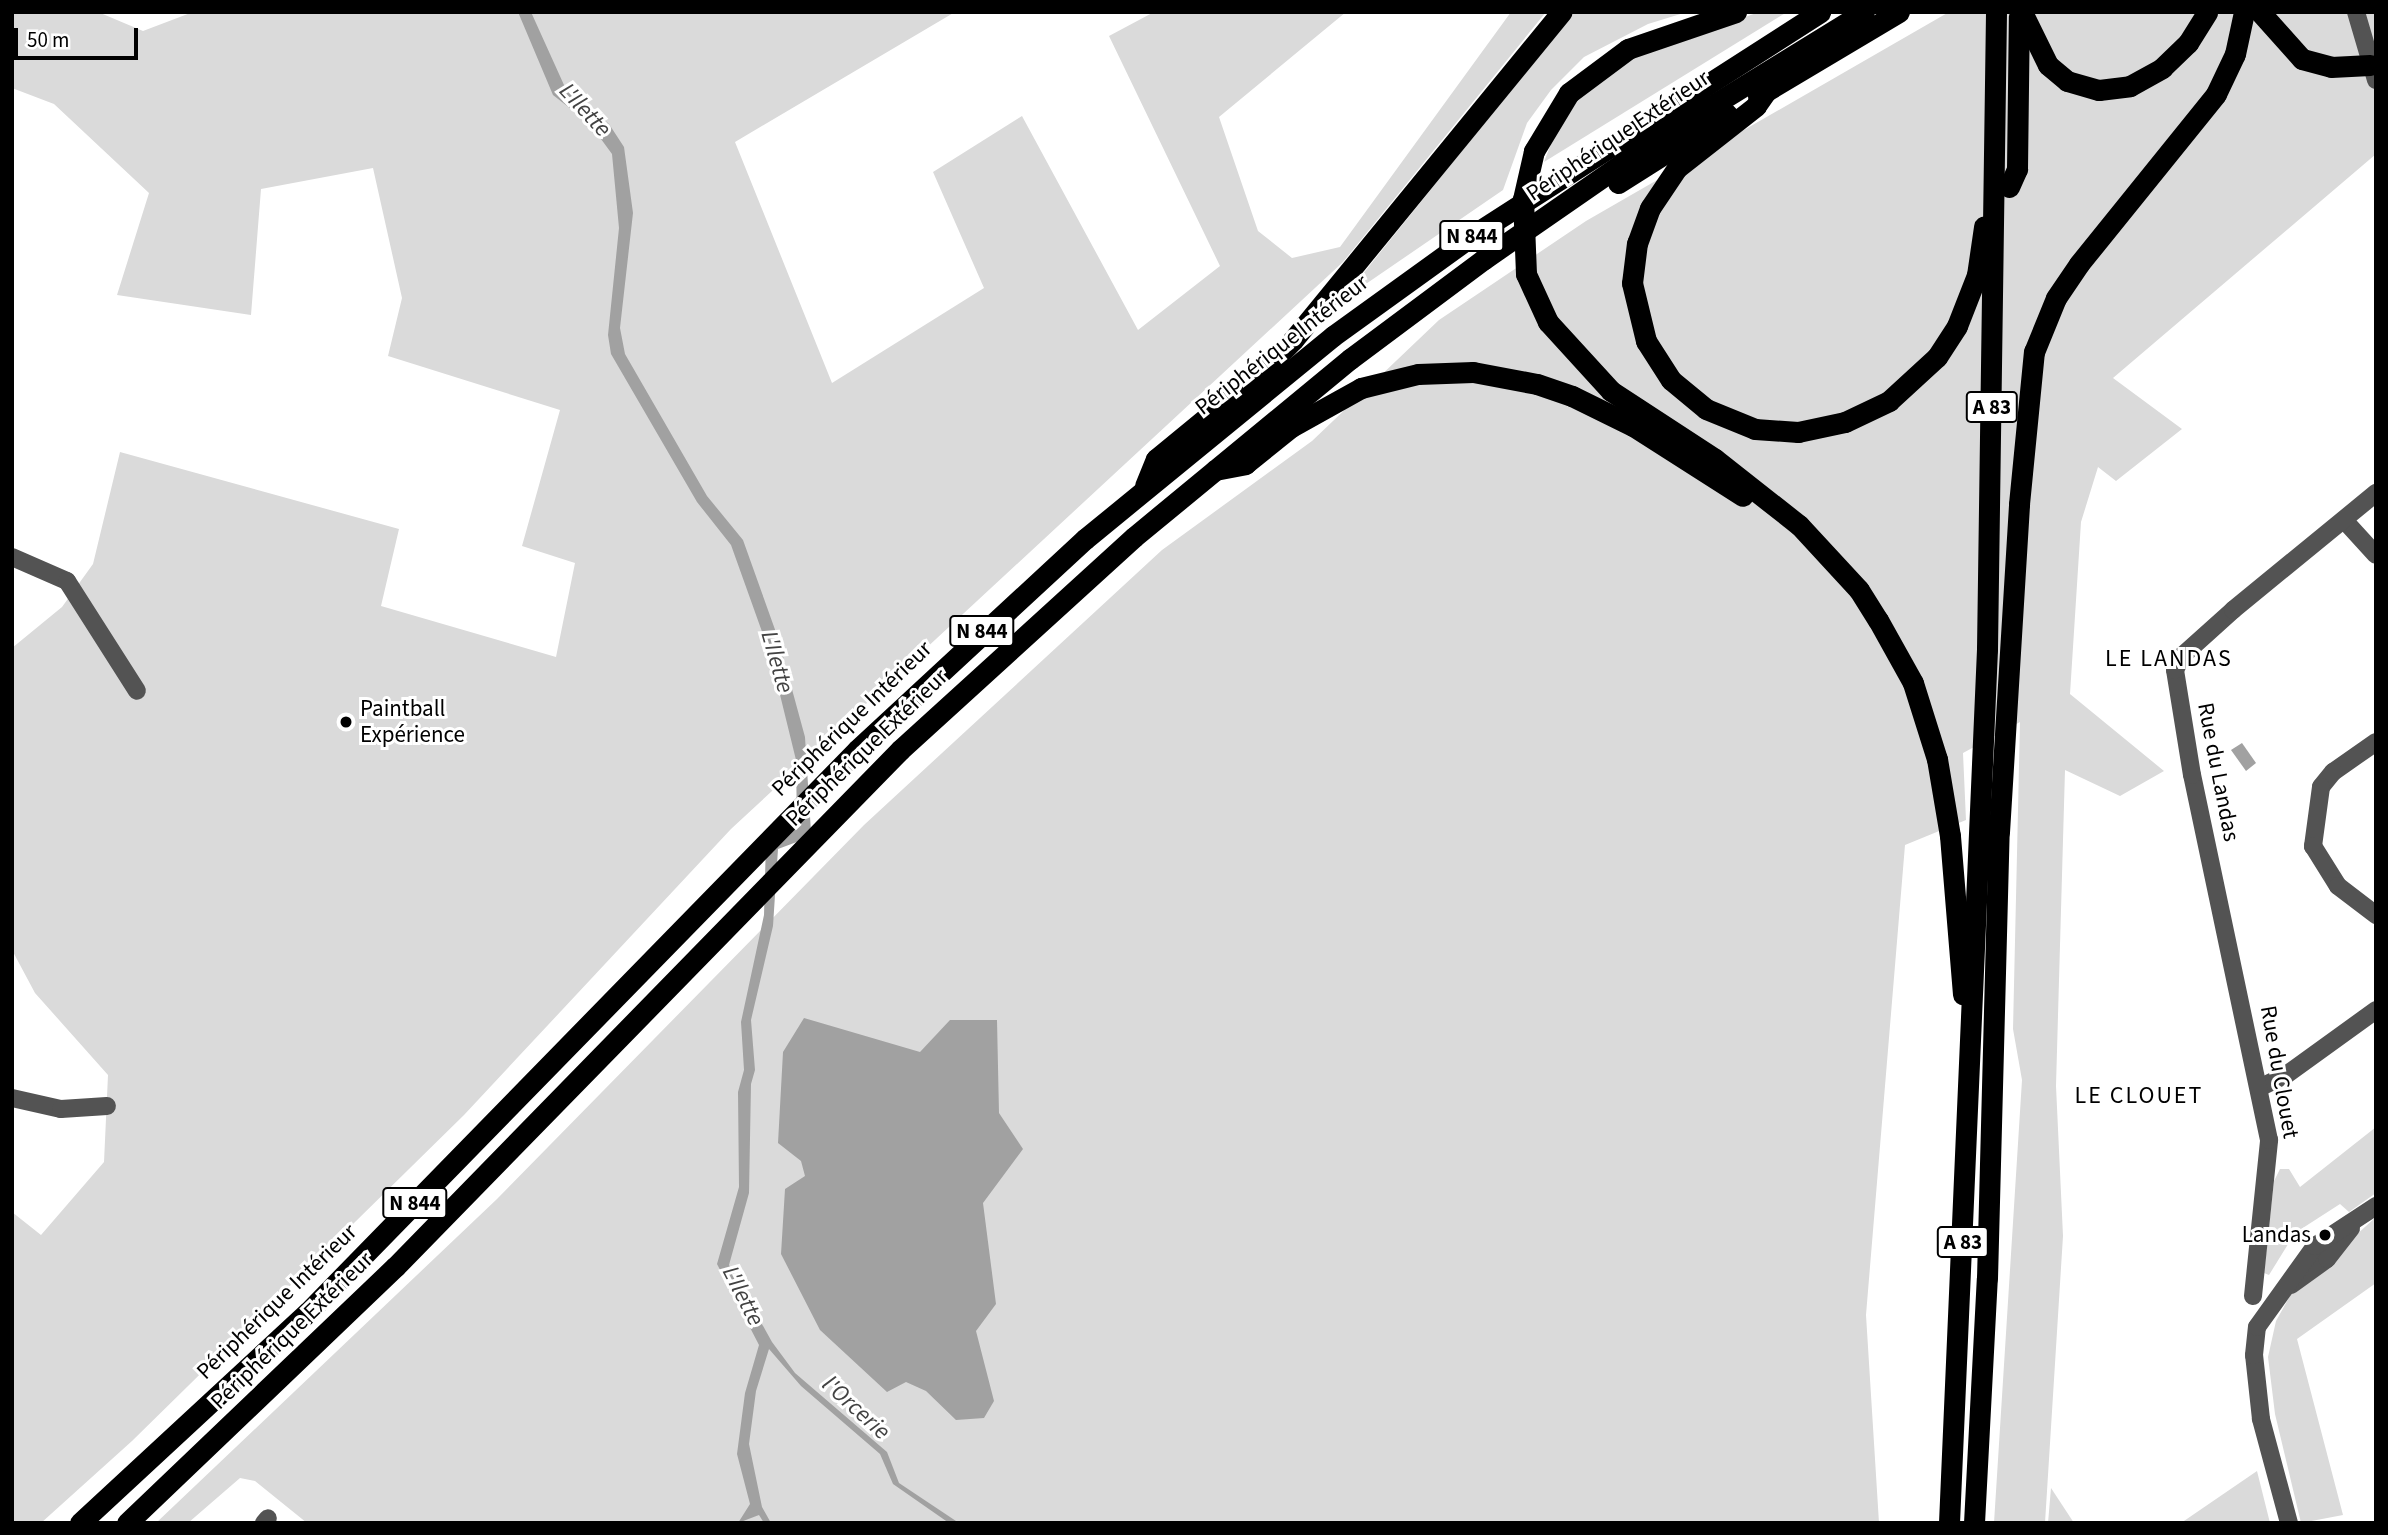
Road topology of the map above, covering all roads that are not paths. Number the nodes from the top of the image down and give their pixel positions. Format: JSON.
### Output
{"nodes":[{"id":1,"x":1562,"y":12,"type":"edge"},
{"id":2,"x":1736,"y":12,"type":"edge"},
{"id":3,"x":1820,"y":12,"type":"edge"},
{"id":4,"x":1864,"y":12,"type":"edge"},
{"id":5,"x":1899,"y":12,"type":"edge"},
{"id":6,"x":2020,"y":12,"type":"edge"},
{"id":7,"x":2207,"y":12,"type":"edge"},
{"id":8,"x":2244,"y":12,"type":"edge"},
{"id":9,"x":2260,"y":12,"type":"edge"},
{"id":10,"x":2356,"y":12,"type":"edge"},
{"id":11,"x":2001,"y":13,"type":"edge"},
{"id":12,"x":2373,"y":72,"type":"edge"},
{"id":13,"x":1767,"y":90,"type":"junction"},
{"id":14,"x":1996,"y":164,"type":"junction"},
{"id":15,"x":1598,"y":180,"type":"junction"},
{"id":16,"x":2009,"y":187,"type":"junction"},
{"id":17,"x":1210,"y":471,"type":"junction"},
{"id":18,"x":1144,"y":488,"type":"junction"},
{"id":19,"x":2376,"y":493,"type":"edge"},
{"id":20,"x":1778,"y":508,"type":"junction"},
{"id":21,"x":2344,"y":520,"type":"junction"},
{"id":22,"x":2376,"y":555,"type":"edge"},
{"id":23,"x":12,"y":557,"type":"edge"},
{"id":24,"x":1999,"y":645,"type":"junction"},
{"id":25,"x":137,"y":691,"type":"dead end"},
{"id":26,"x":1996,"y":704,"type":"junction"},
{"id":27,"x":2376,"y":742,"type":"edge"},
{"id":28,"x":2376,"y":915,"type":"edge"},
{"id":29,"x":2238,"y":982,"type":"joint"},
{"id":30,"x":2376,"y":1010,"type":"edge"},
{"id":31,"x":1969,"y":1041,"type":"junction"},
{"id":32,"x":2261,"y":1087,"type":"junction"},
{"id":33,"x":12,"y":1098,"type":"edge"},
{"id":34,"x":107,"y":1106,"type":"dead end"},
{"id":35,"x":2376,"y":1206,"type":"edge"},
{"id":36,"x":2253,"y":1296,"type":"dead end"},
{"id":37,"x":80,"y":1523,"type":"edge"},
{"id":38,"x":127,"y":1523,"type":"edge"},
{"id":39,"x":1949,"y":1523,"type":"edge"},
{"id":40,"x":1974,"y":1523,"type":"edge"},
{"id":41,"x":2289,"y":1523,"type":"edge"}],
"edges":[{"from":1,"to":18,"type":"highway"},
{"from":2,"to":20,"type":"highway"},
{"from":3,"to":18,"type":"highway","name":"Périphérique Intérieur","number":"N 844"},
{"from":4,"to":15,"type":"highway","name":"Périphérique Extérieur","number":"N 844"},
{"from":5,"to":13,"type":"highway"},
{"from":6,"to":7,"type":"highway"},
{"from":6,"to":16,"type":"highway"},
{"from":8,"to":24,"type":"highway"},
{"from":9,"to":12,"type":"highway"},
{"from":10,"to":12,"type":"street"},
{"from":11,"to":14,"type":"highway","number":"A 83"},
{"from":11,"to":16,"type":"highway","number":"A 83"},
{"from":13,"to":14,"type":"highway"},
{"from":13,"to":15,"type":"highway"},
{"from":14,"to":24,"type":"highway","number":"A 83"},
{"from":15,"to":17,"type":"highway","name":"Périphérique Extérieur","number":"N 844"},
{"from":16,"to":24,"type":"highway","number":"A 83"},
{"from":17,"to":20,"type":"highway"},
{"from":17,"to":38,"type":"highway","name":"Périphérique Extérieur","number":"N 844"},
{"from":18,"to":37,"type":"highway","name":"Périphérique Intérieur","number":"N 844"},
{"from":19,"to":21,"type":"street","name":"Rue du Landas"},
{"from":20,"to":31,"type":"highway"},
{"from":21,"to":22,"type":"street"},
{"from":21,"to":29,"type":"street","name":"Rue du Landas"},
{"from":23,"to":25,"type":"street"},
{"from":24,"to":26,"type":"highway"},
{"from":26,"to":31,"type":"highway","number":"A 83"},
{"from":26,"to":40,"type":"highway","number":"A 83"},
{"from":27,"to":28,"type":"street"},
{"from":29,"to":32,"type":"street","name":"Rue du Clouet"},
{"from":30,"to":32,"type":"street"},
{"from":31,"to":39,"type":"highway","number":"A 83"},
{"from":32,"to":36,"type":"street","name":"Rue du Clouet"},
{"from":33,"to":34,"type":"street"},
{"from":35,"to":41,"type":"street"}]}
